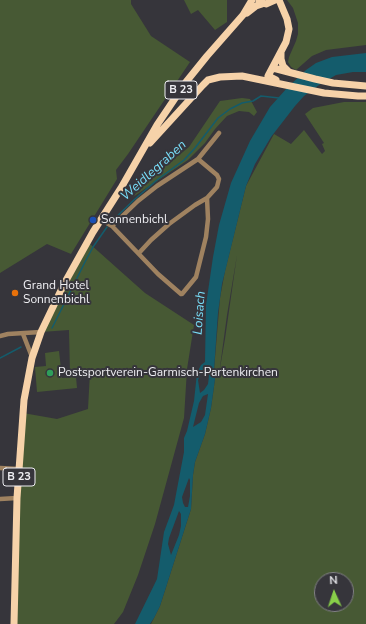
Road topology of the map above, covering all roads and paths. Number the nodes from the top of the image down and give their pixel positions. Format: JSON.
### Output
{"nodes":[{"id":1,"x":252,"y":0,"type":"edge"},
{"id":2,"x":279,"y":0,"type":"edge"},
{"id":3,"x":266,"y":2,"type":"edge"},
{"id":4,"x":244,"y":15,"type":"junction"},
{"id":5,"x":286,"y":15,"type":"junction"},
{"id":6,"x":281,"y":52,"type":"junction"},
{"id":7,"x":273,"y":68,"type":"junction"},
{"id":8,"x":294,"y":74,"type":"junction"},
{"id":9,"x":287,"y":84,"type":"junction"},
{"id":10,"x":366,"y":86,"type":"edge"},
{"id":11,"x":366,"y":96,"type":"edge"},
{"id":12,"x":219,"y":133,"type":"dead end"},
{"id":13,"x":142,"y":152,"type":"junction"},
{"id":14,"x":198,"y":159,"type":"junction"},
{"id":15,"x":207,"y":198,"type":"junction"},
{"id":16,"x":100,"y":219,"type":"junction"},
{"id":17,"x":112,"y":226,"type":"junction"},
{"id":18,"x":139,"y":253,"type":"junction"},
{"id":19,"x":41,"y":332,"type":"junction"},
{"id":20,"x":23,"y":334,"type":"junction"},
{"id":21,"x":0,"y":336,"type":"edge"},
{"id":22,"x":32,"y":358,"type":"junction"},
{"id":23,"x":0,"y":468,"type":"edge"},
{"id":24,"x":19,"y":469,"type":"junction"},
{"id":25,"x":18,"y":498,"type":"junction"},
{"id":26,"x":0,"y":499,"type":"edge"},
{"id":27,"x":14,"y":624,"type":"edge"}],
"edges":[{"from":1,"to":4,"type":"main road","number":"B 23"},
{"from":2,"to":5,"type":"main road"},
{"from":3,"to":4,"type":"main road","number":"B 23"},
{"from":3,"to":5,"type":"main road"},
{"from":4,"to":13,"type":"main road","number":"B 23"},
{"from":5,"to":6,"type":"main road"},
{"from":6,"to":7,"type":"main road"},
{"from":6,"to":8,"type":"main road"},
{"from":7,"to":8,"type":"main road"},
{"from":7,"to":9,"type":"main road","number":"B 23"},
{"from":8,"to":10,"type":"main road"},
{"from":9,"to":11,"type":"main road","number":"B 23"},
{"from":9,"to":13,"type":"main road","number":"B 23"},
{"from":12,"to":14,"type":"street"},
{"from":13,"to":16,"type":"main road","number":"B 23"},
{"from":14,"to":15,"type":"street"},
{"from":14,"to":17,"type":"street"},
{"from":15,"to":18,"type":"street"},
{"from":15,"to":18,"type":"street"},
{"from":16,"to":17,"type":"street"},
{"from":16,"to":19,"type":"main road","number":"B 23"},
{"from":17,"to":18,"type":"street"},
{"from":19,"to":20,"type":"street"},
{"from":19,"to":22,"type":"main road","number":"B 23"},
{"from":20,"to":21,"type":"street"},
{"from":20,"to":22,"type":"street"},
{"from":22,"to":24,"type":"main road","number":"B 23"},
{"from":23,"to":24,"type":"street"},
{"from":24,"to":25,"type":"main road","number":"B 23"},
{"from":25,"to":26,"type":"street"},
{"from":25,"to":27,"type":"main road","number":"B 23"}]}
